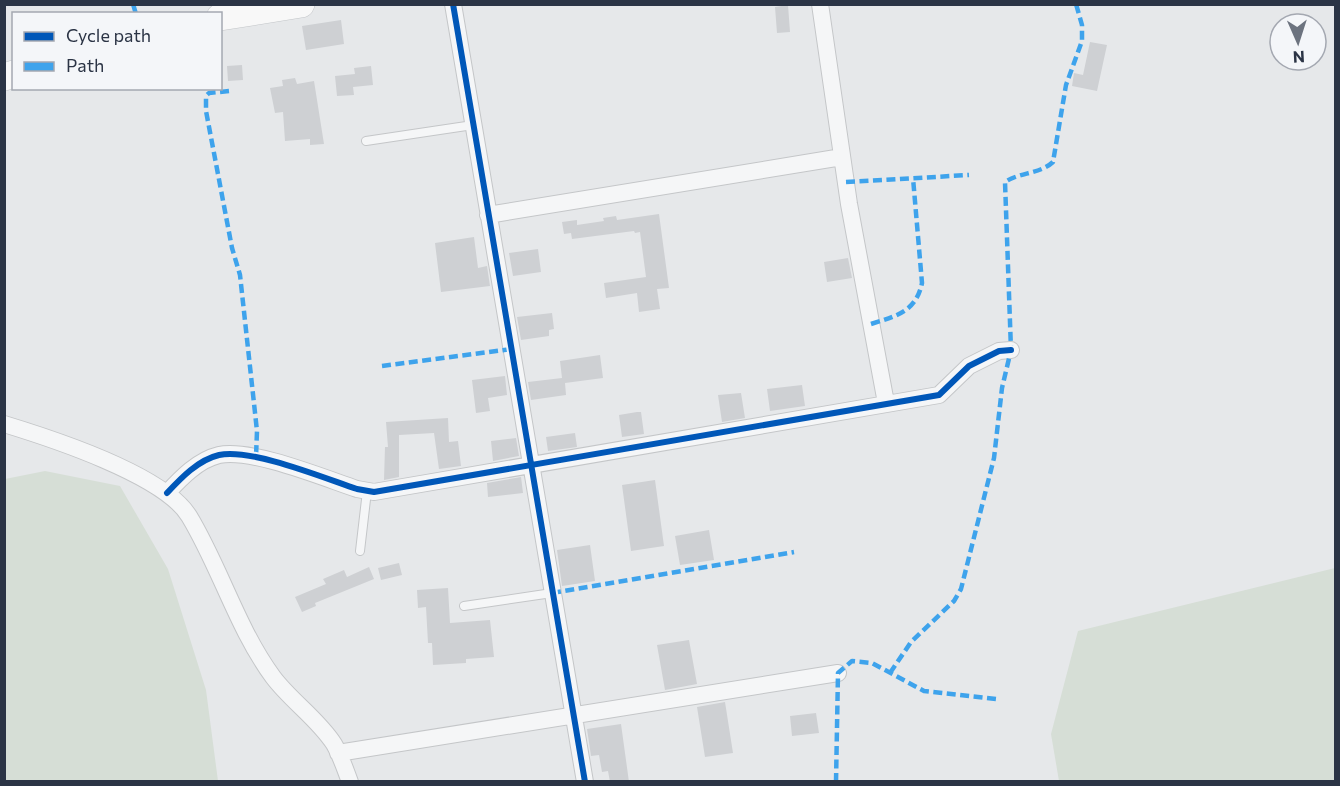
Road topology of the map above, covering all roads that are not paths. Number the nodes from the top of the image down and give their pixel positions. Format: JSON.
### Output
{"nodes":[{"id":1,"x":301,"y":4,"type":"edge"},
{"id":2,"x":453,"y":4,"type":"edge"},
{"id":3,"x":820,"y":4,"type":"edge"},
{"id":4,"x":222,"y":17,"type":"edge"},
{"id":5,"x":473,"y":125,"type":"junction"},
{"id":6,"x":366,"y":141,"type":"dead end"},
{"id":7,"x":842,"y":157,"type":"junction"},
{"id":8,"x":488,"y":215,"type":"junction"},
{"id":9,"x":1011,"y":350,"type":"dead end"},
{"id":10,"x":886,"y":403,"type":"junction"},
{"id":11,"x":4,"y":424,"type":"edge"},
{"id":12,"x":531,"y":465,"type":"junction"},
{"id":13,"x":367,"y":491,"type":"junction"},
{"id":14,"x":167,"y":493,"type":"junction"},
{"id":15,"x":360,"y":551,"type":"dead end"},
{"id":16,"x":552,"y":593,"type":"junction"},
{"id":17,"x":464,"y":606,"type":"dead end"},
{"id":18,"x":838,"y":673,"type":"dead end"},
{"id":19,"x":573,"y":714,"type":"junction"},
{"id":20,"x":338,"y":753,"type":"junction"},
{"id":21,"x":350,"y":782,"type":"edge"},
{"id":22,"x":585,"y":782,"type":"edge"}],
"edges":[{"from":1,"to":4,"type":"main road"},
{"from":2,"to":5,"type":"street"},
{"from":3,"to":7,"type":"street"},
{"from":5,"to":6,"type":"lane"},
{"from":5,"to":8,"type":"street"},
{"from":7,"to":8,"type":"street"},
{"from":7,"to":10,"type":"street"},
{"from":8,"to":12,"type":"street"},
{"from":9,"to":10,"type":"street"},
{"from":10,"to":12,"type":"street"},
{"from":11,"to":14,"type":"street"},
{"from":12,"to":13,"type":"street"},
{"from":12,"to":16,"type":"street"},
{"from":13,"to":14,"type":"street"},
{"from":13,"to":15,"type":"lane"},
{"from":14,"to":20,"type":"street"},
{"from":16,"to":17,"type":"lane"},
{"from":16,"to":19,"type":"street"},
{"from":18,"to":19,"type":"street"},
{"from":19,"to":20,"type":"street"},
{"from":19,"to":22,"type":"street"},
{"from":20,"to":21,"type":"street"}]}
